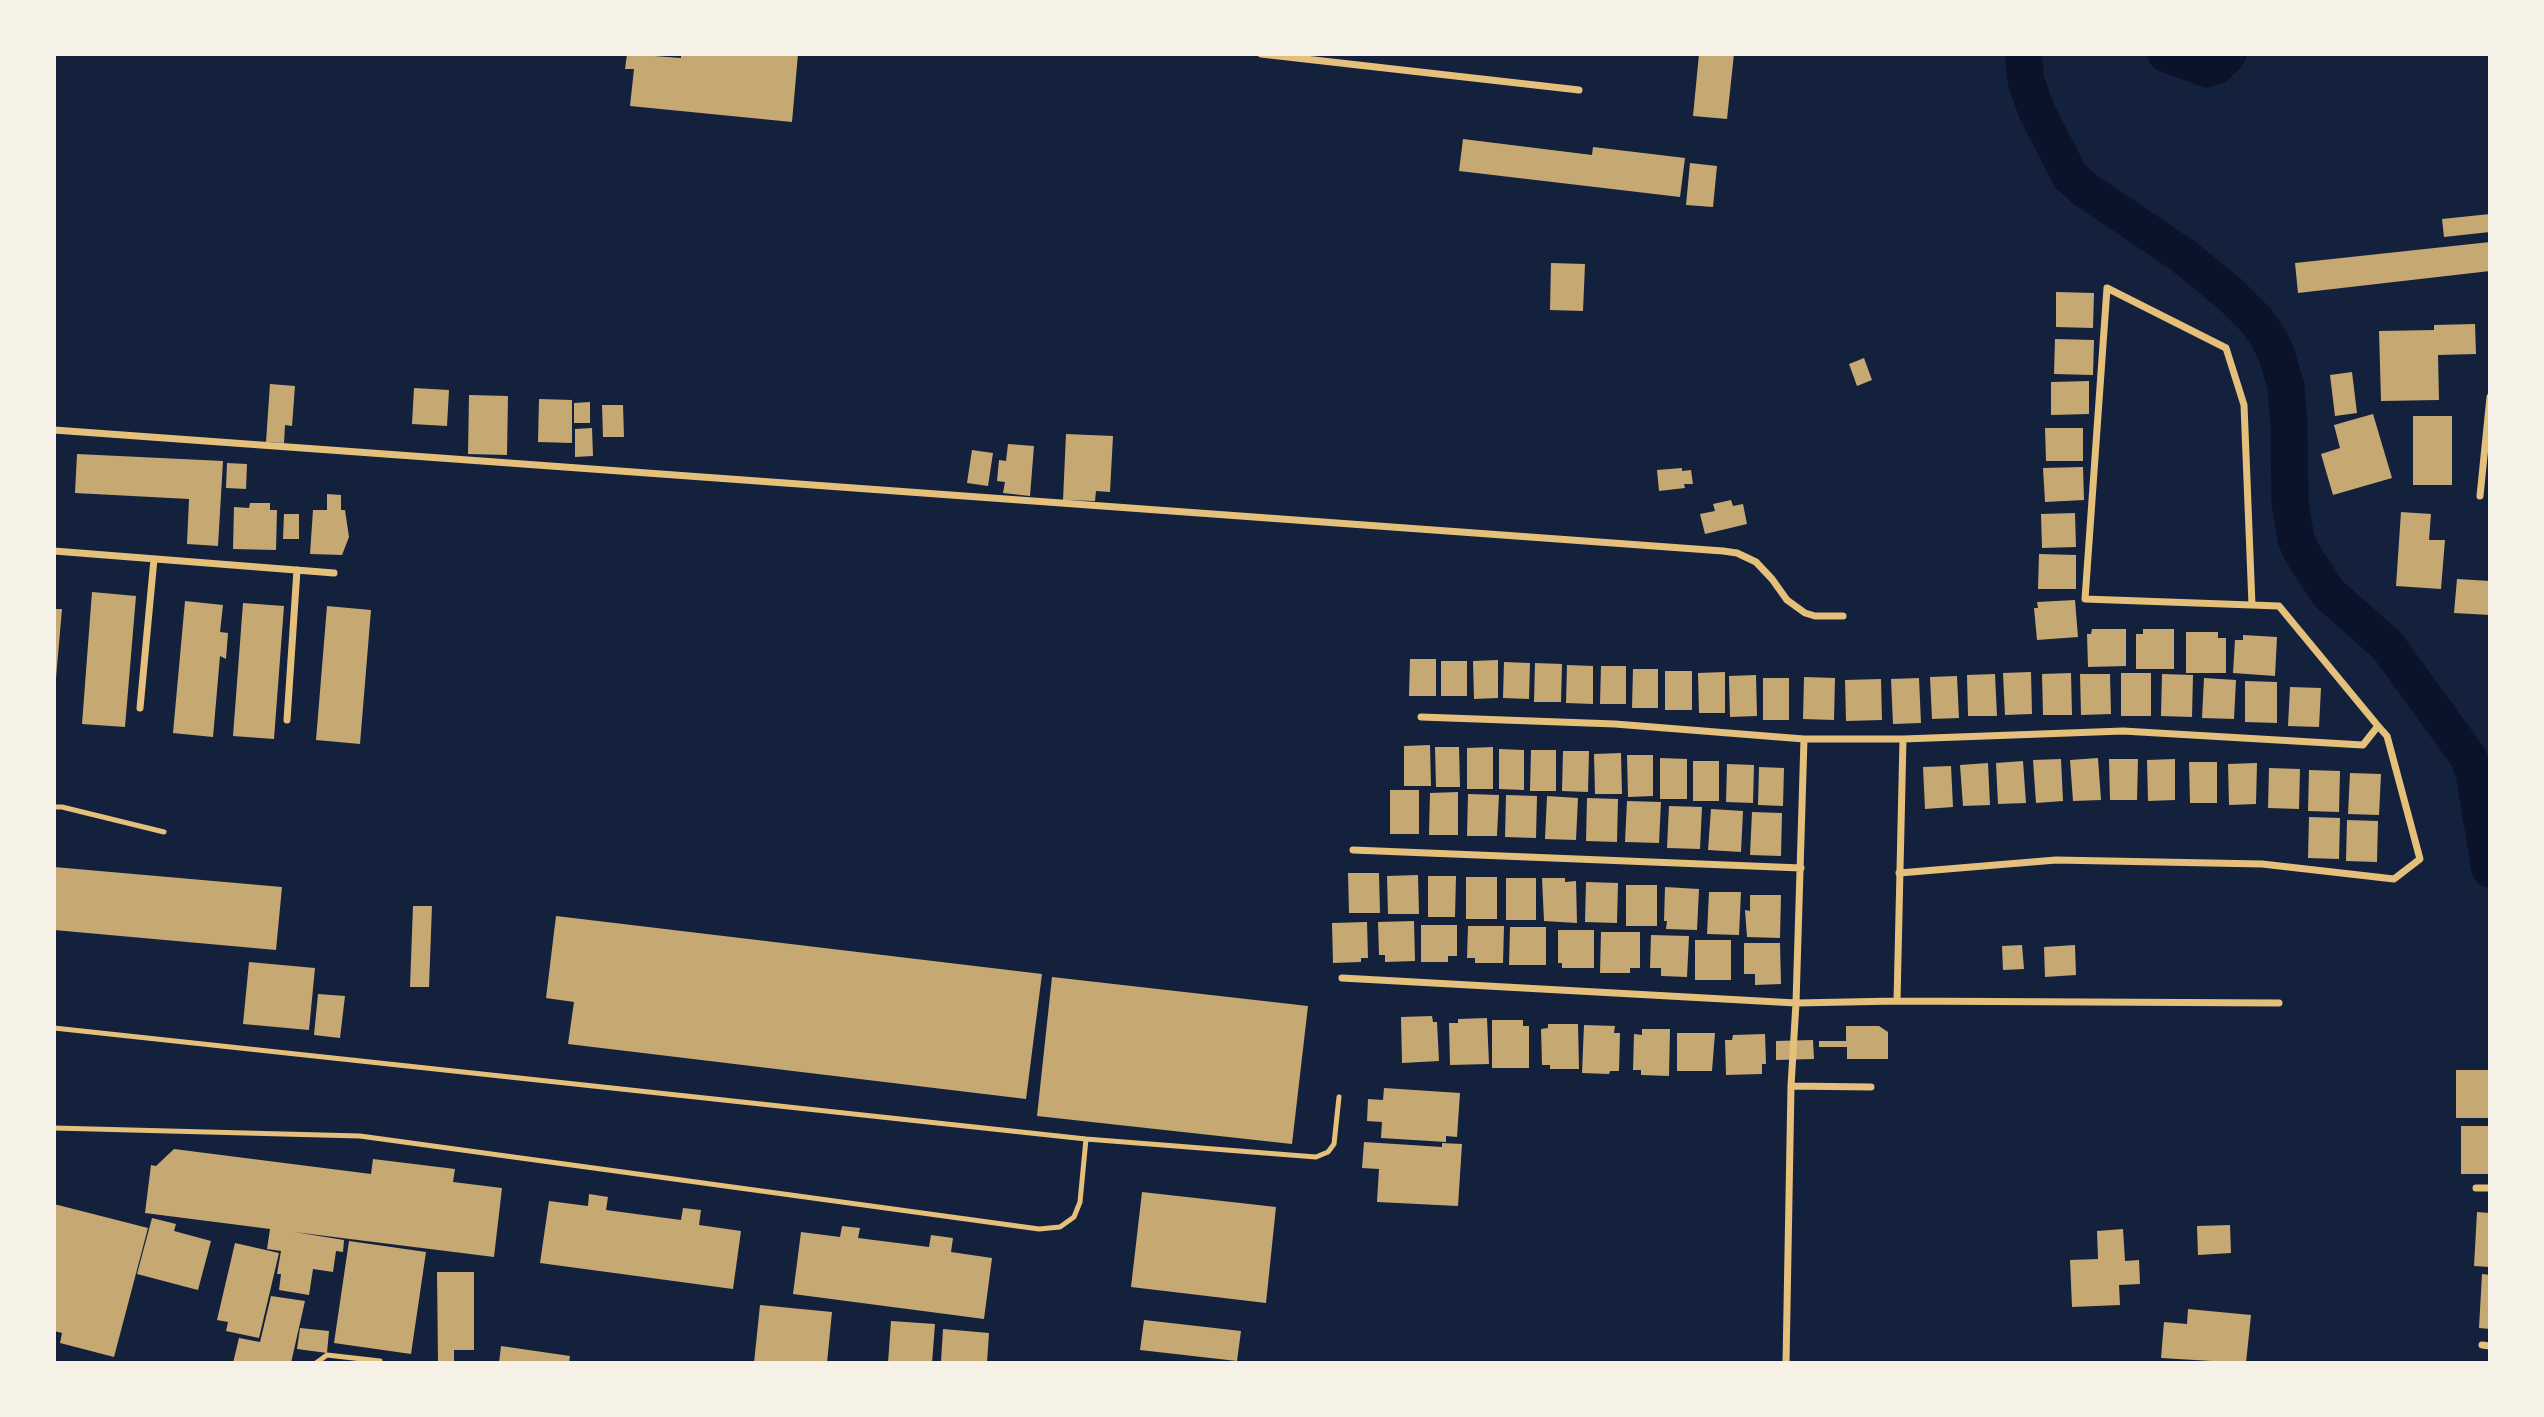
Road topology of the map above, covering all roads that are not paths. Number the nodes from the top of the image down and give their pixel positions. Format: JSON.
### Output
{"nodes":[{"id":1,"x":1261,"y":54,"type":"edge"},
{"id":2,"x":1579,"y":90,"type":"dead end"},
{"id":3,"x":2490,"y":397,"type":"edge"},
{"id":4,"x":54,"y":430,"type":"edge"},
{"id":5,"x":2480,"y":496,"type":"dead end"},
{"id":6,"x":54,"y":551,"type":"edge"},
{"id":7,"x":154,"y":559,"type":"junction"},
{"id":8,"x":297,"y":570,"type":"junction"},
{"id":9,"x":334,"y":573,"type":"dead end"},
{"id":10,"x":2252,"y":605,"type":"junction"},
{"id":11,"x":1843,"y":616,"type":"dead end"},
{"id":12,"x":140,"y":708,"type":"dead end"},
{"id":13,"x":1421,"y":717,"type":"dead end"},
{"id":14,"x":287,"y":720,"type":"dead end"},
{"id":15,"x":2378,"y":726,"type":"junction"},
{"id":16,"x":1804,"y":739,"type":"junction"},
{"id":17,"x":1903,"y":739,"type":"junction"},
{"id":18,"x":54,"y":807,"type":"edge"},
{"id":19,"x":164,"y":832,"type":"dead end"},
{"id":20,"x":1353,"y":850,"type":"dead end"},
{"id":21,"x":1801,"y":868,"type":"junction"},
{"id":22,"x":1899,"y":873,"type":"junction"},
{"id":23,"x":1342,"y":978,"type":"dead end"},
{"id":24,"x":1896,"y":1001,"type":"junction"},
{"id":25,"x":1796,"y":1003,"type":"junction"},
{"id":26,"x":2279,"y":1003,"type":"dead end"},
{"id":27,"x":54,"y":1028,"type":"edge"},
{"id":28,"x":1791,"y":1086,"type":"junction"},
{"id":29,"x":1871,"y":1087,"type":"dead end"},
{"id":30,"x":1339,"y":1097,"type":"dead end"},
{"id":31,"x":54,"y":1128,"type":"edge"},
{"id":32,"x":1087,"y":1139,"type":"junction"},
{"id":33,"x":2476,"y":1188,"type":"dead end"},
{"id":34,"x":2490,"y":1188,"type":"edge"},
{"id":35,"x":380,"y":1361,"type":"edge"},
{"id":36,"x":316,"y":1363,"type":"edge"},
{"id":37,"x":1786,"y":1363,"type":"edge"}],
"edges":[{"from":1,"to":2,"type":"street"},
{"from":3,"to":5,"type":"street"},
{"from":4,"to":11,"type":"street"},
{"from":6,"to":7,"type":"street"},
{"from":7,"to":8,"type":"street"},
{"from":7,"to":12,"type":"street"},
{"from":8,"to":9,"type":"street"},
{"from":8,"to":14,"type":"street"},
{"from":10,"to":10,"type":"street"},
{"from":10,"to":15,"type":"street"},
{"from":13,"to":16,"type":"street"},
{"from":15,"to":17,"type":"street"},
{"from":15,"to":22,"type":"street"},
{"from":16,"to":17,"type":"street"},
{"from":16,"to":21,"type":"street"},
{"from":17,"to":22,"type":"street"},
{"from":18,"to":19,"type":"lane"},
{"from":20,"to":21,"type":"street"},
{"from":21,"to":25,"type":"street"},
{"from":22,"to":24,"type":"street"},
{"from":23,"to":25,"type":"street"},
{"from":24,"to":25,"type":"street"},
{"from":24,"to":26,"type":"street"},
{"from":25,"to":28,"type":"street"},
{"from":27,"to":32,"type":"lane"},
{"from":28,"to":29,"type":"street"},
{"from":28,"to":37,"type":"street"},
{"from":30,"to":32,"type":"lane"},
{"from":31,"to":32,"type":"lane"},
{"from":33,"to":34,"type":"street"},
{"from":35,"to":36,"type":"lane"}]}
